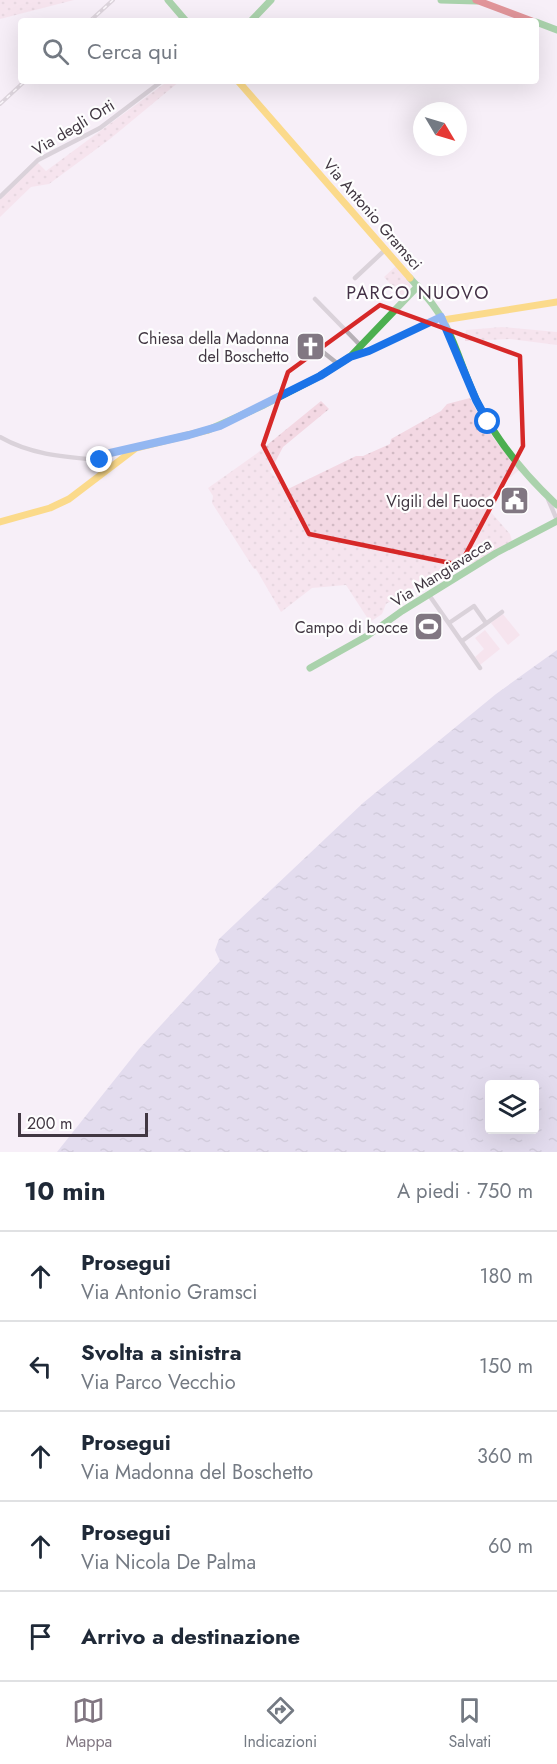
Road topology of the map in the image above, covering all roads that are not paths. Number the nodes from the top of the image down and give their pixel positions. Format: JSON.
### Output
{"nodes":[{"id":1,"x":168,"y":0,"type":"edge"},
{"id":2,"x":271,"y":0,"type":"edge"},
{"id":3,"x":441,"y":0,"type":"edge"},
{"id":4,"x":476,"y":0,"type":"edge"},
{"id":5,"x":183,"y":18,"type":"edge"},
{"id":6,"x":254,"y":18,"type":"edge"},
{"id":7,"x":523,"y":18,"type":"edge"},
{"id":8,"x":539,"y":24,"type":"edge"},
{"id":9,"x":557,"y":30,"type":"edge"},
{"id":10,"x":158,"y":84,"type":"edge"},
{"id":11,"x":241,"y":84,"type":"edge"},
{"id":12,"x":0,"y":197,"type":"edge"},
{"id":13,"x":386,"y":249,"type":"junction"},
{"id":14,"x":355,"y":278,"type":"dead end"},
{"id":15,"x":418,"y":286,"type":"junction"},
{"id":16,"x":315,"y":299,"type":"dead end"},
{"id":17,"x":557,"y":302,"type":"edge"},
{"id":18,"x":440,"y":319,"type":"junction"},
{"id":19,"x":361,"y":346,"type":"junction"},
{"id":20,"x":318,"y":348,"type":"dead end"},
{"id":21,"x":350,"y":357,"type":"junction"},
{"id":22,"x":338,"y":364,"type":"junction"},
{"id":23,"x":0,"y":437,"type":"edge"},
{"id":24,"x":135,"y":448,"type":"junction"},
{"id":25,"x":100,"y":460,"type":"junction"},
{"id":26,"x":102,"y":474,"type":"junction"},
{"id":27,"x":547,"y":496,"type":"junction"},
{"id":28,"x":557,"y":505,"type":"edge"},
{"id":29,"x":557,"y":520,"type":"edge"},
{"id":30,"x":0,"y":522,"type":"edge"},
{"id":31,"x":429,"y":595,"type":"junction"},
{"id":32,"x":502,"y":612,"type":"dead end"},
{"id":33,"x":449,"y":623,"type":"junction"},
{"id":34,"x":486,"y":623,"type":"junction"},
{"id":35,"x":462,"y":641,"type":"junction"},
{"id":36,"x":310,"y":668,"type":"dead end"},
{"id":37,"x":480,"y":668,"type":"dead end"}],
"edges":[{"from":1,"to":5,"type":"main road"},
{"from":2,"to":6,"type":"main road"},
{"from":3,"to":4,"type":"main road"},
{"from":4,"to":7,"type":"main road"},
{"from":8,"to":9,"type":"main road"},
{"from":10,"to":12,"type":"street","name":"Via degli Orti"},
{"from":11,"to":13,"type":"main road","name":"Via Antonio Gramsci"},
{"from":13,"to":14,"type":"street"},
{"from":13,"to":15,"type":"main road","name":"Via Antonio Gramsci"},
{"from":15,"to":18,"type":"main road","name":"Via Antonio Gramsci"},
{"from":15,"to":19,"type":"main road"},
{"from":16,"to":19,"type":"street"},
{"from":17,"to":18,"type":"main road"},
{"from":18,"to":21,"type":"street"},
{"from":18,"to":27,"type":"main road","name":"Via Antonio Gramsci"},
{"from":19,"to":21,"type":"main road"},
{"from":20,"to":22,"type":"street"},
{"from":21,"to":22,"type":"main road"},
{"from":22,"to":24,"type":"main road"},
{"from":23,"to":25,"type":"street"},
{"from":24,"to":25,"type":"street"},
{"from":24,"to":26,"type":"main road"},
{"from":25,"to":26,"type":"street"},
{"from":26,"to":30,"type":"main road"},
{"from":27,"to":28,"type":"main road","name":"Via Antonio Gramsci"},
{"from":27,"to":29,"type":"street","name":"Via Antonio Gramsci"},
{"from":29,"to":31,"type":"main road","name":"Via Mangiavacca"},
{"from":31,"to":33,"type":"street"},
{"from":31,"to":36,"type":"main road","name":"Via Mangiavacca"},
{"from":32,"to":34,"type":"street"},
{"from":33,"to":34,"type":"street"},
{"from":33,"to":35,"type":"street"},
{"from":34,"to":35,"type":"street"},
{"from":35,"to":37,"type":"street"}]}
